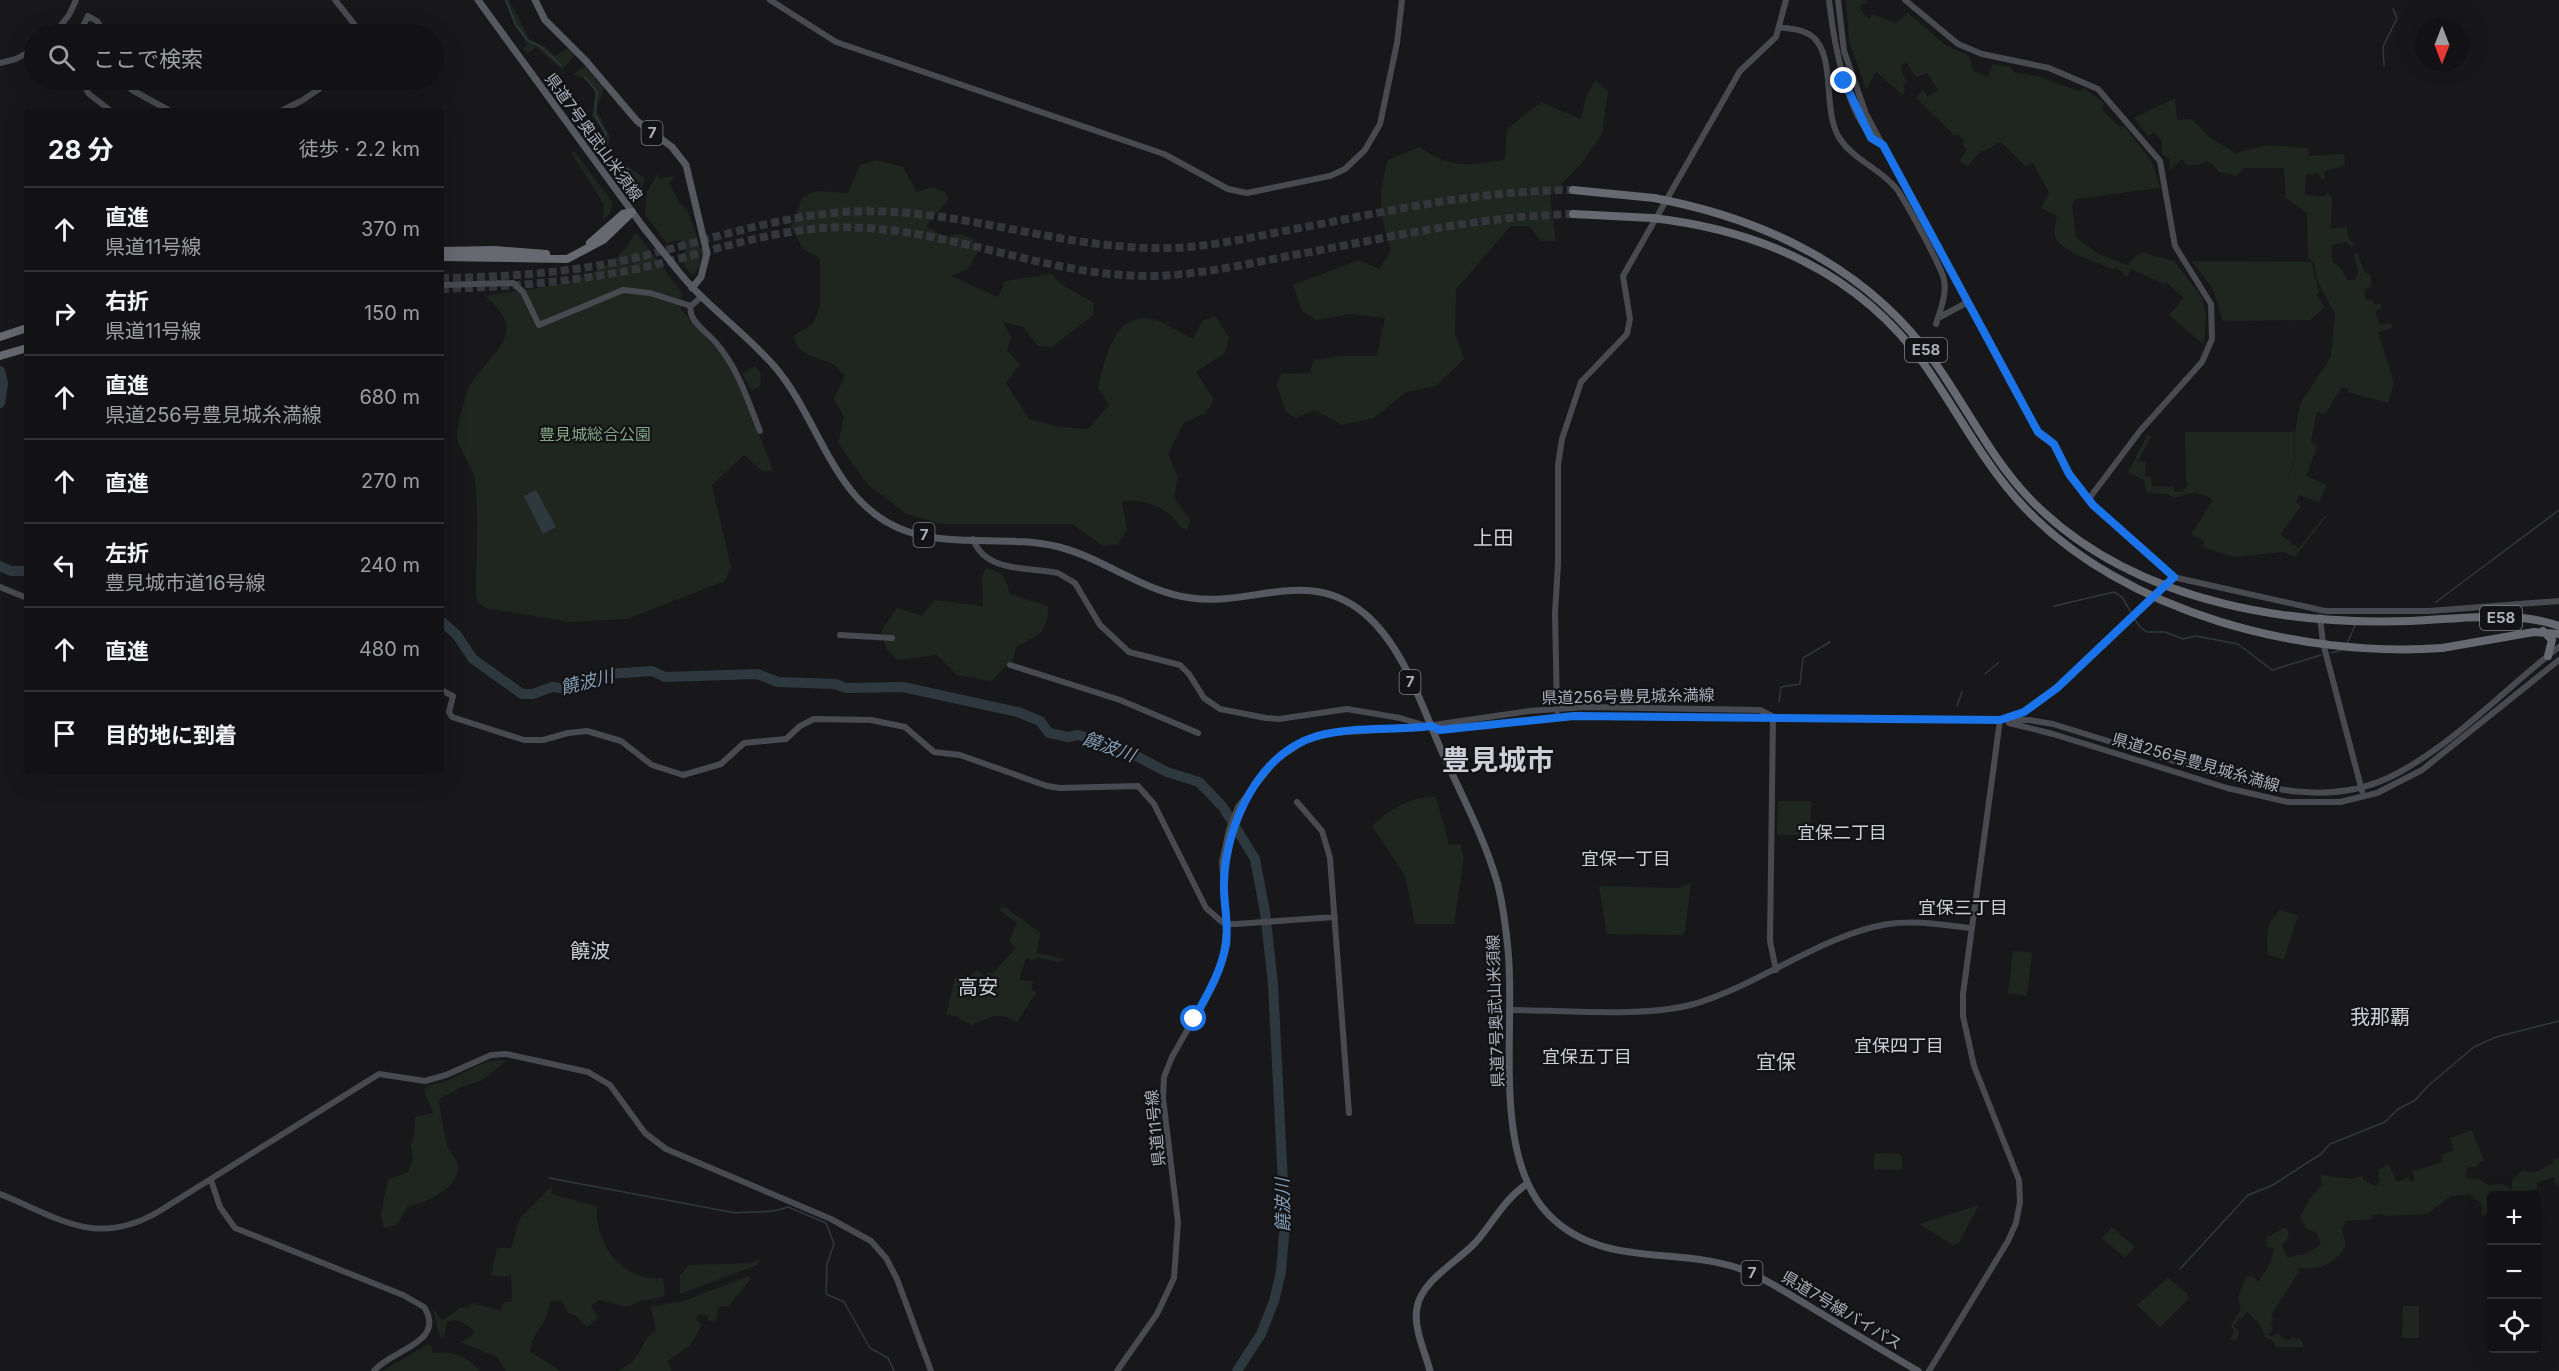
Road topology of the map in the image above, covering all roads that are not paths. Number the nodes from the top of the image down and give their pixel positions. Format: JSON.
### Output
{"nodes":[{"id":1,"x":76,"y":0,"type":"edge"},
{"id":2,"x":335,"y":0,"type":"edge"},
{"id":3,"x":478,"y":0,"type":"edge"},
{"id":4,"x":535,"y":0,"type":"edge"},
{"id":5,"x":770,"y":0,"type":"edge"},
{"id":6,"x":1402,"y":0,"type":"edge"},
{"id":7,"x":1786,"y":0,"type":"edge"},
{"id":8,"x":1829,"y":0,"type":"edge"},
{"id":9,"x":1838,"y":0,"type":"edge"},
{"id":10,"x":1905,"y":0,"type":"edge"},
{"id":11,"x":63,"y":24,"type":"edge"},
{"id":12,"x":84,"y":24,"type":"edge"},
{"id":13,"x":99,"y":24,"type":"edge"},
{"id":14,"x":354,"y":24,"type":"edge"},
{"id":15,"x":1779,"y":27,"type":"junction"},
{"id":16,"x":24,"y":55,"type":"edge"},
{"id":17,"x":0,"y":63,"type":"edge"},
{"id":18,"x":87,"y":90,"type":"edge"},
{"id":19,"x":132,"y":90,"type":"edge"},
{"id":20,"x":318,"y":90,"type":"edge"},
{"id":21,"x":107,"y":108,"type":"edge"},
{"id":22,"x":165,"y":108,"type":"edge"},
{"id":23,"x":287,"y":108,"type":"edge"},
{"id":24,"x":1883,"y":145,"type":"junction"},
{"id":25,"x":1573,"y":190,"type":"tunnel mouth"},
{"id":26,"x":632,"y":212,"type":"junction"},
{"id":27,"x":1574,"y":214,"type":"tunnel mouth"},
{"id":28,"x":444,"y":251,"type":"edge"},
{"id":29,"x":444,"y":257,"type":"edge"},
{"id":30,"x":444,"y":285,"type":"edge"},
{"id":31,"x":692,"y":288,"type":"junction"},
{"id":32,"x":700,"y":298,"type":"junction"},
{"id":33,"x":1968,"y":302,"type":"junction"},
{"id":34,"x":691,"y":306,"type":"junction"},
{"id":35,"x":24,"y":329,"type":"edge"},
{"id":36,"x":24,"y":334,"type":"edge"},
{"id":37,"x":0,"y":339,"type":"edge"},
{"id":38,"x":24,"y":347,"type":"edge"},
{"id":39,"x":0,"y":354,"type":"edge"},
{"id":40,"x":760,"y":431,"type":"dead end"},
{"id":41,"x":2088,"y":500,"type":"junction"},
{"id":42,"x":973,"y":539,"type":"junction"},
{"id":43,"x":2174,"y":577,"type":"junction"},
{"id":44,"x":0,"y":587,"type":"edge"},
{"id":45,"x":24,"y":597,"type":"edge"},
{"id":46,"x":2559,"y":602,"type":"edge"},
{"id":47,"x":2320,"y":611,"type":"junction"},
{"id":48,"x":2559,"y":626,"type":"edge"},
{"id":49,"x":2543,"y":632,"type":"junction"},
{"id":50,"x":2559,"y":634,"type":"edge"},
{"id":51,"x":840,"y":635,"type":"dead end"},
{"id":52,"x":892,"y":638,"type":"dead end"},
{"id":53,"x":2559,"y":647,"type":"edge"},
{"id":54,"x":2548,"y":656,"type":"junction"},
{"id":55,"x":2559,"y":660,"type":"edge"},
{"id":56,"x":1010,"y":665,"type":"dead end"},
{"id":57,"x":444,"y":692,"type":"edge"},
{"id":58,"x":1557,"y":708,"type":"junction"},
{"id":59,"x":1390,"y":716,"type":"junction"},
{"id":60,"x":1557,"y":717,"type":"junction"},
{"id":61,"x":1773,"y":717,"type":"junction"},
{"id":62,"x":2000,"y":720,"type":"junction"},
{"id":63,"x":1431,"y":726,"type":"junction"},
{"id":64,"x":1387,"y":730,"type":"junction"},
{"id":65,"x":1198,"y":733,"type":"dead end"},
{"id":66,"x":2361,"y":787,"type":"junction"},
{"id":67,"x":2364,"y":797,"type":"junction"},
{"id":68,"x":1297,"y":802,"type":"dead end"},
{"id":69,"x":1335,"y":917,"type":"junction"},
{"id":70,"x":1227,"y":923,"type":"junction"},
{"id":71,"x":1970,"y":928,"type":"junction"},
{"id":72,"x":1776,"y":969,"type":"junction"},
{"id":73,"x":1511,"y":1010,"type":"junction"},
{"id":74,"x":1349,"y":1113,"type":"dead end"},
{"id":75,"x":211,"y":1180,"type":"junction"},
{"id":76,"x":1527,"y":1184,"type":"junction"},
{"id":77,"x":0,"y":1194,"type":"edge"},
{"id":78,"x":374,"y":1371,"type":"edge"},
{"id":79,"x":931,"y":1371,"type":"edge"},
{"id":80,"x":1117,"y":1371,"type":"edge"},
{"id":81,"x":1430,"y":1371,"type":"edge"},
{"id":82,"x":1918,"y":1371,"type":"edge"},
{"id":83,"x":1929,"y":1371,"type":"edge"}],
"edges":[{"from":1,"to":11,"type":"street"},
{"from":2,"to":14,"type":"street"},
{"from":3,"to":26,"type":"main road","name":"県道7号奥武山米須線","number":"7"},
{"from":4,"to":31,"type":"main road","number":"7"},
{"from":5,"to":6,"type":"street"},
{"from":7,"to":15,"type":"street"},
{"from":8,"to":24,"type":"street"},
{"from":9,"to":24,"type":"street"},
{"from":10,"to":41,"type":"street"},
{"from":12,"to":13,"type":"street"},
{"from":15,"to":33,"type":"street"},
{"from":15,"to":58,"type":"street"},
{"from":16,"to":17,"type":"street"},
{"from":18,"to":21,"type":"street"},
{"from":19,"to":22,"type":"street"},
{"from":20,"to":23,"type":"street"},
{"from":24,"to":33,"type":"street"},
{"from":25,"to":48,"type":"highway","number":"E58","bridge":true},
{"from":26,"to":28,"type":"highway"},
{"from":26,"to":29,"type":"highway"},
{"from":26,"to":31,"type":"main road","name":"県道7号奥武山米須線","number":"7","bridge":true},
{"from":27,"to":49,"type":"highway","number":"E58","bridge":true},
{"from":30,"to":34,"type":"street"},
{"from":31,"to":32,"type":"main road","name":"県道7号奥武山米須線","number":"7"},
{"from":32,"to":34,"type":"street"},
{"from":32,"to":42,"type":"main road","name":"県道7号奥武山米須線","number":"7"},
{"from":33,"to":41,"type":"street"},
{"from":34,"to":40,"type":"street"},
{"from":35,"to":37,"type":"highway"},
{"from":36,"to":37,"type":"highway"},
{"from":38,"to":39,"type":"highway"},
{"from":41,"to":43,"type":"street"},
{"from":42,"to":59,"type":"street"},
{"from":42,"to":63,"type":"main road","name":"県道7号奥武山米須線","number":"7"},
{"from":43,"to":47,"type":"street"},
{"from":43,"to":62,"type":"street"},
{"from":44,"to":45,"type":"street"},
{"from":46,"to":47,"type":"street"},
{"from":47,"to":66,"type":"street"},
{"from":49,"to":50,"type":"highway","number":"E58"},
{"from":49,"to":54,"type":"highway"},
{"from":51,"to":52,"type":"street"},
{"from":53,"to":54,"type":"street","name":"県道256号豊見城糸満線"},
{"from":54,"to":66,"type":"street","name":"県道256号豊見城糸満線"},
{"from":55,"to":67,"type":"street","name":"県道256号豊見城糸満線"},
{"from":56,"to":65,"type":"street"},
{"from":57,"to":70,"type":"street"},
{"from":58,"to":60,"type":"street"},
{"from":58,"to":61,"type":"street","name":"県道256号豊見城糸満線"},
{"from":58,"to":63,"type":"street","name":"県道256号豊見城糸満線"},
{"from":59,"to":63,"type":"street"},
{"from":59,"to":64,"type":"street"},
{"from":60,"to":61,"type":"street","name":"県道256号豊見城糸満線"},
{"from":60,"to":63,"type":"street","name":"県道256号豊見城糸満線"},
{"from":61,"to":62,"type":"street","name":"県道256号豊見城糸満線"},
{"from":61,"to":72,"type":"street"},
{"from":62,"to":66,"type":"street","name":"県道256号豊見城糸満線"},
{"from":62,"to":67,"type":"street","name":"県道256号豊見城糸満線"},
{"from":62,"to":71,"type":"street"},
{"from":63,"to":64,"type":"street","name":"県道11号線"},
{"from":63,"to":73,"type":"main road","name":"県道7号奥武山米須線","number":"7"},
{"from":64,"to":70,"type":"street","name":"県道11号線"},
{"from":66,"to":67,"type":"street"},
{"from":68,"to":69,"type":"street"},
{"from":69,"to":70,"type":"street"},
{"from":69,"to":74,"type":"street"},
{"from":70,"to":80,"type":"street","name":"県道11号線"},
{"from":71,"to":72,"type":"street"},
{"from":71,"to":83,"type":"street"},
{"from":72,"to":73,"type":"street"},
{"from":73,"to":76,"type":"main road","name":"県道7号奥武山米須線","number":"7"},
{"from":75,"to":77,"type":"street"},
{"from":75,"to":78,"type":"street"},
{"from":75,"to":79,"type":"street"},
{"from":76,"to":81,"type":"main road"},
{"from":76,"to":82,"type":"main road","name":"県道7号線バイパス","number":"7"}]}
